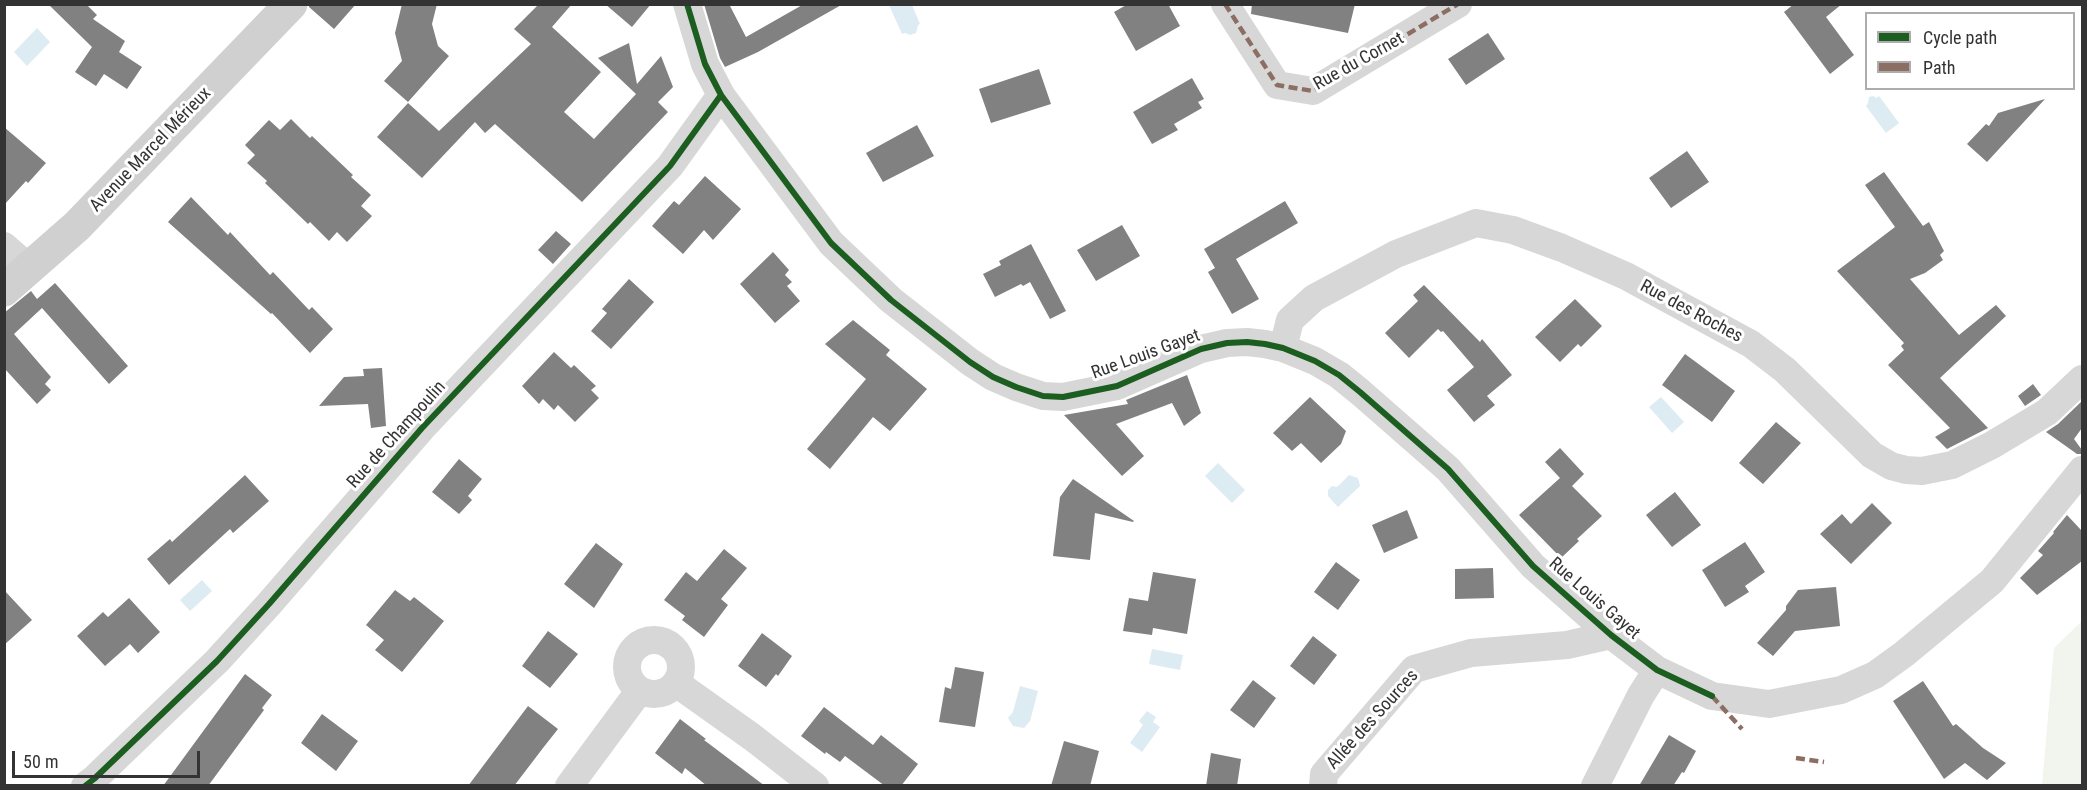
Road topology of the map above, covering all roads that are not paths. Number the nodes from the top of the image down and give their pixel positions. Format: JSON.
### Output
{"nodes":[{"id":1,"x":291,"y":4,"type":"edge"},
{"id":2,"x":687,"y":4,"type":"edge"},
{"id":3,"x":1225,"y":4,"type":"edge"},
{"id":4,"x":1458,"y":4,"type":"edge"},
{"id":5,"x":721,"y":95,"type":"junction"},
{"id":6,"x":4,"y":246,"type":"edge"},
{"id":7,"x":28,"y":267,"type":"junction"},
{"id":8,"x":4,"y":290,"type":"edge"},
{"id":9,"x":1283,"y":348,"type":"junction"},
{"id":10,"x":2082,"y":379,"type":"edge"},
{"id":11,"x":2082,"y":470,"type":"edge"},
{"id":12,"x":1611,"y":635,"type":"junction"},
{"id":13,"x":1657,"y":670,"type":"junction"},
{"id":14,"x":676,"y":683,"type":"junction"},
{"id":15,"x":640,"y":690,"type":"junction"},
{"id":16,"x":94,"y":784,"type":"edge"},
{"id":17,"x":569,"y":786,"type":"edge"},
{"id":18,"x":815,"y":786,"type":"edge"},
{"id":19,"x":1323,"y":786,"type":"edge"},
{"id":20,"x":1595,"y":786,"type":"edge"}],
"edges":[{"from":1,"to":7,"type":"main road","name":"Avenue Marcel Mérieux"},
{"from":2,"to":5,"type":"street","name":"Rue Louis Gayet"},
{"from":3,"to":4,"type":"street","name":"Rue du Cornet"},
{"from":5,"to":9,"type":"street","name":"Rue Louis Gayet"},
{"from":5,"to":16,"type":"street","name":"Rue de Champoulin"},
{"from":6,"to":7,"type":"street"},
{"from":7,"to":8,"type":"main road","name":"Avenue Marcel Mérieux"},
{"from":9,"to":10,"type":"street","name":"Rue des Roches"},
{"from":9,"to":12,"type":"street","name":"Rue Louis Gayet"},
{"from":11,"to":13,"type":"street","name":"Rue Louis Gayet"},
{"from":12,"to":13,"type":"street","name":"Rue Louis Gayet"},
{"from":12,"to":19,"type":"street","name":"Allée des Sources"},
{"from":13,"to":20,"type":"street"},
{"from":14,"to":15,"type":"street"},
{"from":14,"to":15,"type":"street"},
{"from":14,"to":18,"type":"street"},
{"from":15,"to":17,"type":"street"}]}
